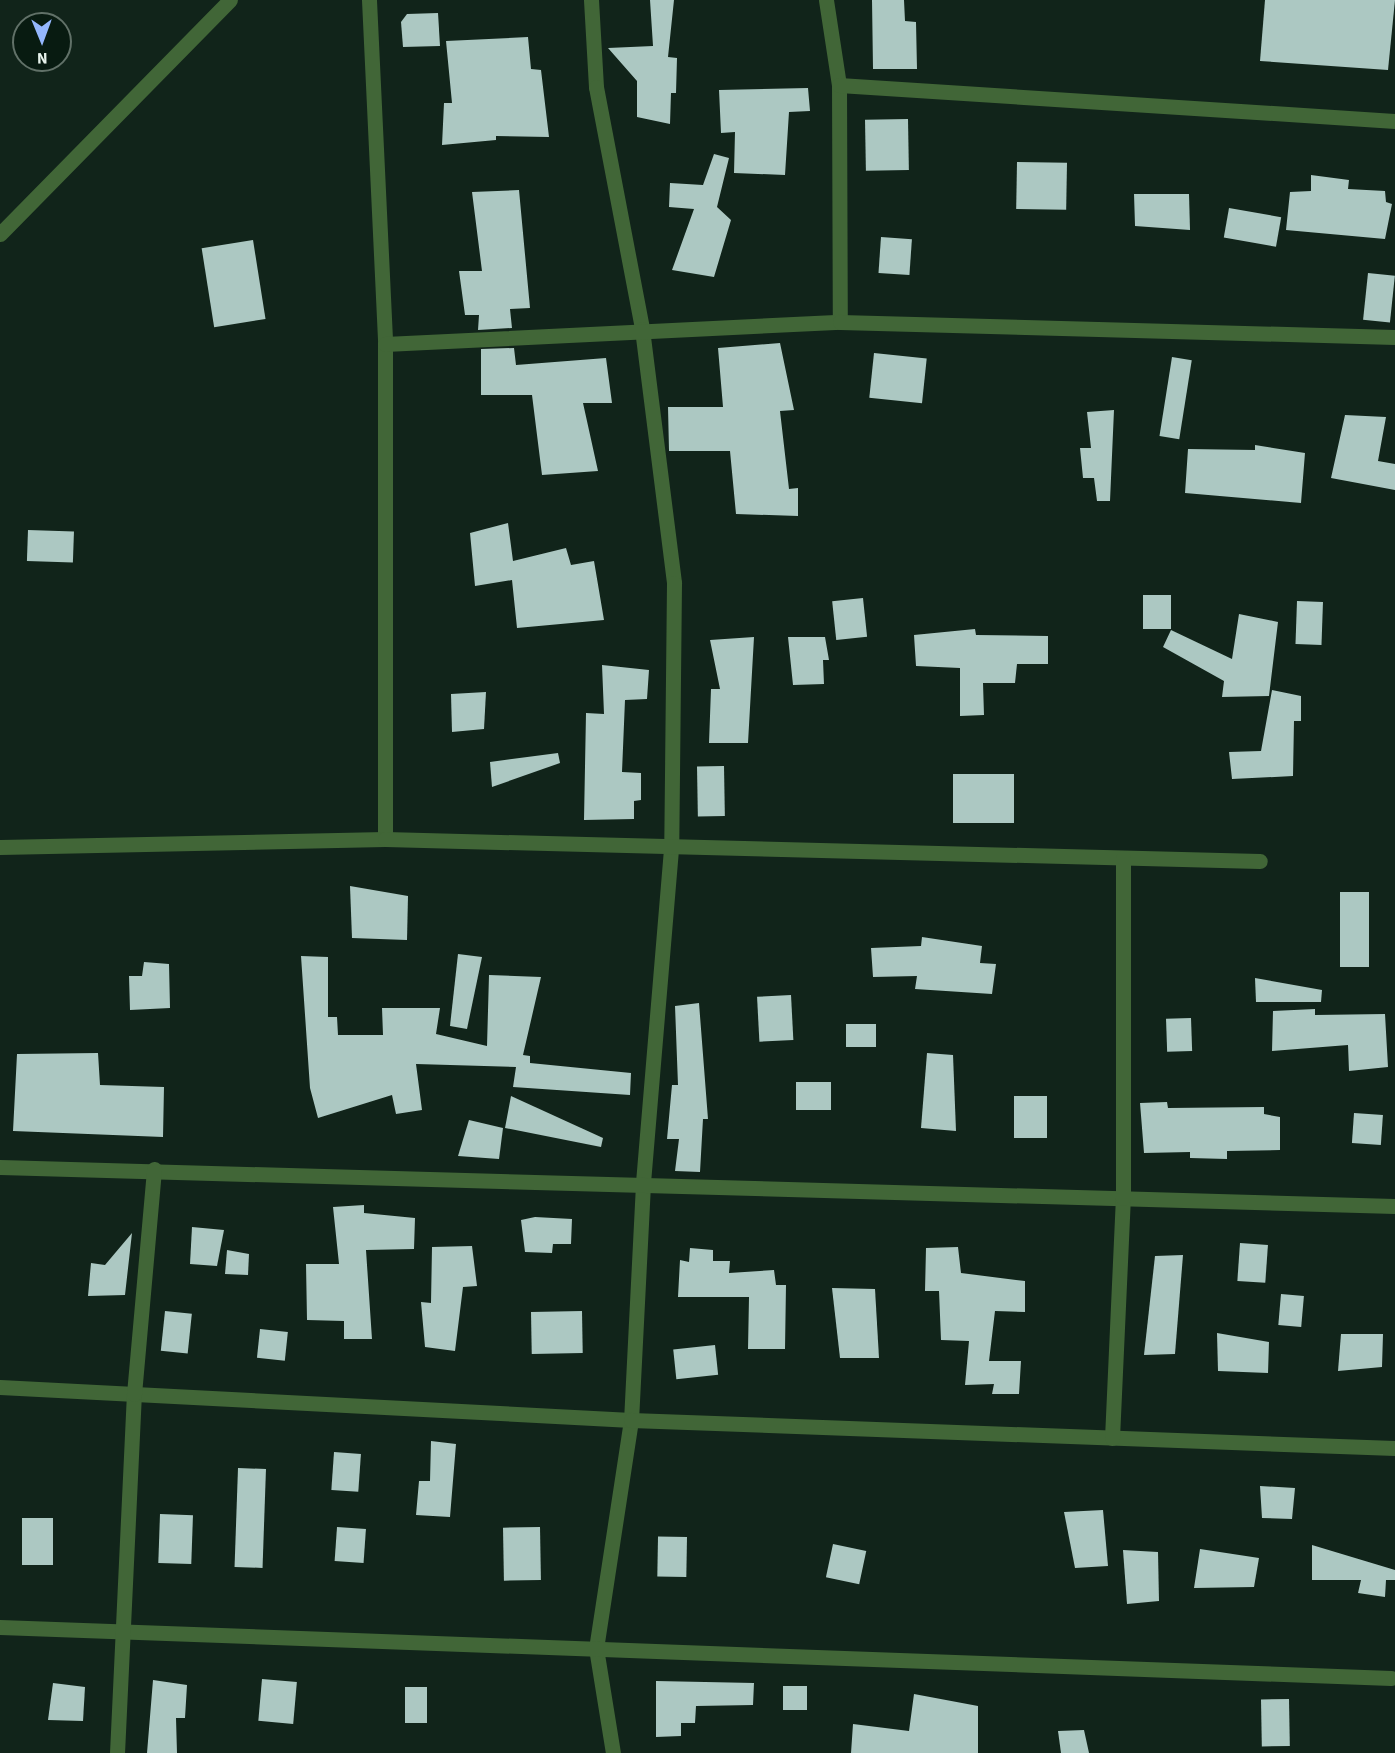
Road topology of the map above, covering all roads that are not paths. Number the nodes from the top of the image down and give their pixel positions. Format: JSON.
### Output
{"nodes":[{"id":1,"x":230,"y":0,"type":"edge"},
{"id":2,"x":369,"y":0,"type":"edge"},
{"id":3,"x":591,"y":0,"type":"edge"},
{"id":4,"x":826,"y":0,"type":"edge"},
{"id":5,"x":839,"y":86,"type":"junction"},
{"id":6,"x":1395,"y":121,"type":"edge"},
{"id":7,"x":0,"y":234,"type":"edge"},
{"id":8,"x":840,"y":322,"type":"junction"},
{"id":9,"x":642,"y":329,"type":"junction"},
{"id":10,"x":1395,"y":337,"type":"edge"},
{"id":11,"x":385,"y":344,"type":"junction"},
{"id":12,"x":385,"y":839,"type":"junction"},
{"id":13,"x":0,"y":847,"type":"edge"},
{"id":14,"x":671,"y":849,"type":"junction"},
{"id":15,"x":1123,"y":858,"type":"junction"},
{"id":16,"x":1260,"y":861,"type":"dead end"},
{"id":17,"x":0,"y":1167,"type":"edge"},
{"id":18,"x":154,"y":1169,"type":"junction"},
{"id":19,"x":643,"y":1184,"type":"junction"},
{"id":20,"x":1123,"y":1198,"type":"junction"},
{"id":21,"x":1395,"y":1206,"type":"edge"},
{"id":22,"x":0,"y":1387,"type":"edge"},
{"id":23,"x":134,"y":1394,"type":"junction"},
{"id":24,"x":632,"y":1420,"type":"junction"},
{"id":25,"x":1112,"y":1438,"type":"junction"},
{"id":26,"x":1395,"y":1448,"type":"edge"},
{"id":27,"x":0,"y":1627,"type":"edge"},
{"id":28,"x":120,"y":1632,"type":"junction"},
{"id":29,"x":596,"y":1648,"type":"junction"},
{"id":30,"x":1391,"y":1678,"type":"dead end"},
{"id":31,"x":117,"y":1753,"type":"edge"},
{"id":32,"x":613,"y":1753,"type":"edge"}],
"edges":[{"from":1,"to":7,"type":"street"},
{"from":2,"to":11,"type":"street"},
{"from":3,"to":9,"type":"street"},
{"from":4,"to":5,"type":"street"},
{"from":5,"to":6,"type":"street"},
{"from":5,"to":8,"type":"street"},
{"from":8,"to":9,"type":"street"},
{"from":8,"to":10,"type":"street"},
{"from":9,"to":11,"type":"street"},
{"from":9,"to":14,"type":"street"},
{"from":11,"to":12,"type":"street"},
{"from":12,"to":13,"type":"street"},
{"from":12,"to":14,"type":"street"},
{"from":14,"to":15,"type":"street"},
{"from":14,"to":19,"type":"street"},
{"from":15,"to":16,"type":"street"},
{"from":15,"to":20,"type":"street"},
{"from":17,"to":18,"type":"street"},
{"from":18,"to":19,"type":"street"},
{"from":18,"to":23,"type":"street"},
{"from":19,"to":20,"type":"street"},
{"from":19,"to":24,"type":"street"},
{"from":20,"to":21,"type":"street"},
{"from":20,"to":25,"type":"street"},
{"from":22,"to":23,"type":"street"},
{"from":23,"to":24,"type":"street"},
{"from":23,"to":28,"type":"street"},
{"from":24,"to":25,"type":"street"},
{"from":24,"to":29,"type":"street"},
{"from":25,"to":26,"type":"street"},
{"from":27,"to":28,"type":"street"},
{"from":28,"to":29,"type":"street"},
{"from":28,"to":31,"type":"street"},
{"from":29,"to":30,"type":"street"},
{"from":29,"to":32,"type":"street"}]}
